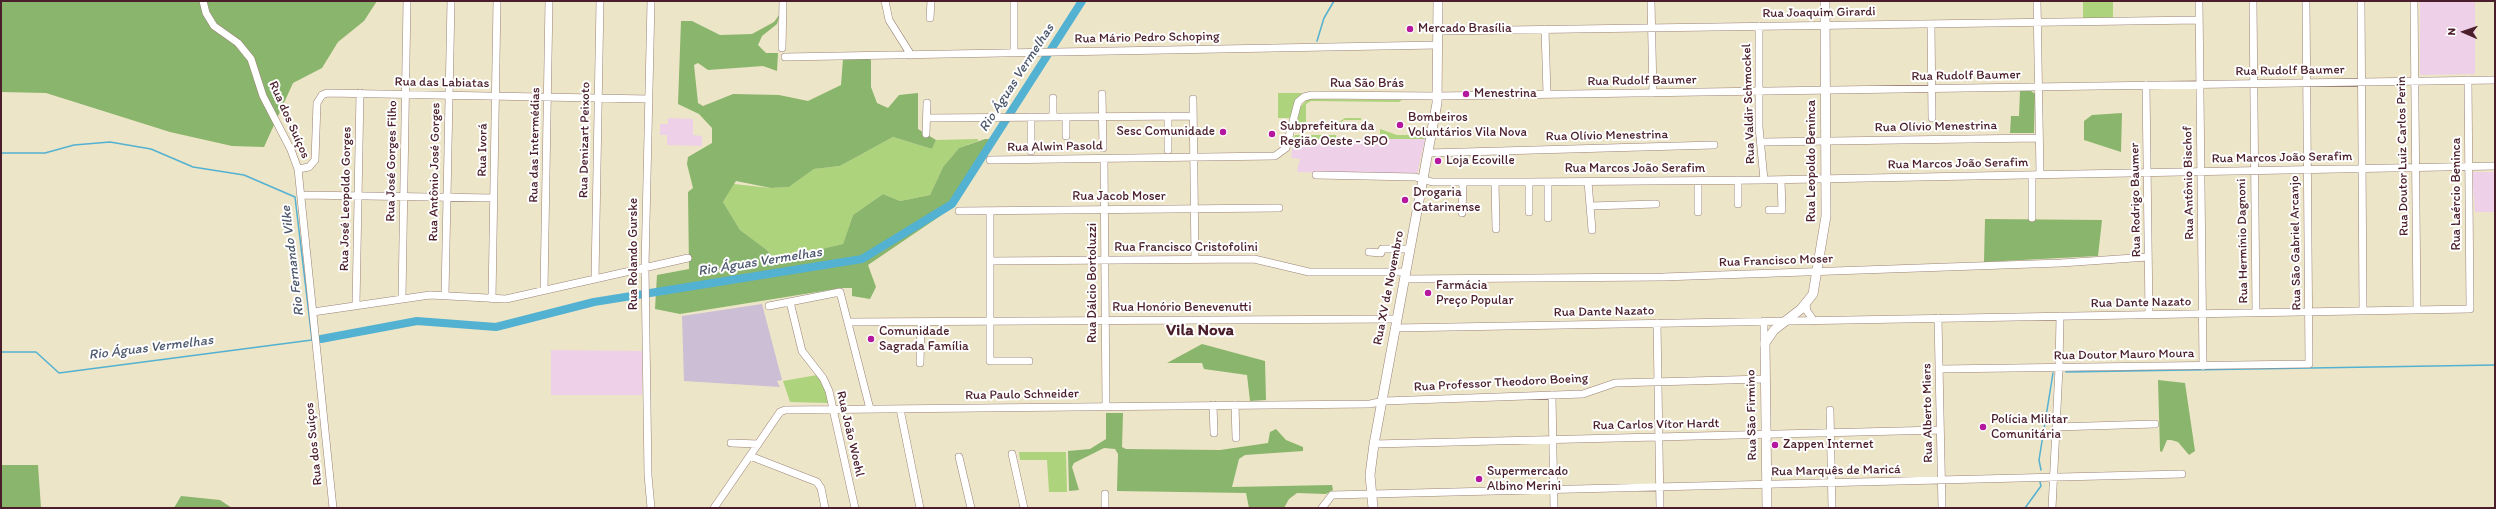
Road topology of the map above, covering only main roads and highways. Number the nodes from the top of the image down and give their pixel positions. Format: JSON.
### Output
{"nodes":[{"id":1,"x":1438,"y":1,"type":"edge"},
{"id":2,"x":1824,"y":1,"type":"edge"},
{"id":3,"x":1764,"y":348,"type":"joint"},
{"id":4,"x":1373,"y":508,"type":"edge"},
{"id":5,"x":1767,"y":508,"type":"edge"}],
"edges":[{"from":1,"to":4,"type":"main road","name":"Rua XV de Novembro"},
{"from":2,"to":3,"type":"main road","name":"Rua Leopoldo Beninca"},
{"from":3,"to":5,"type":"main road","name":"Rua São Firmino"}]}
